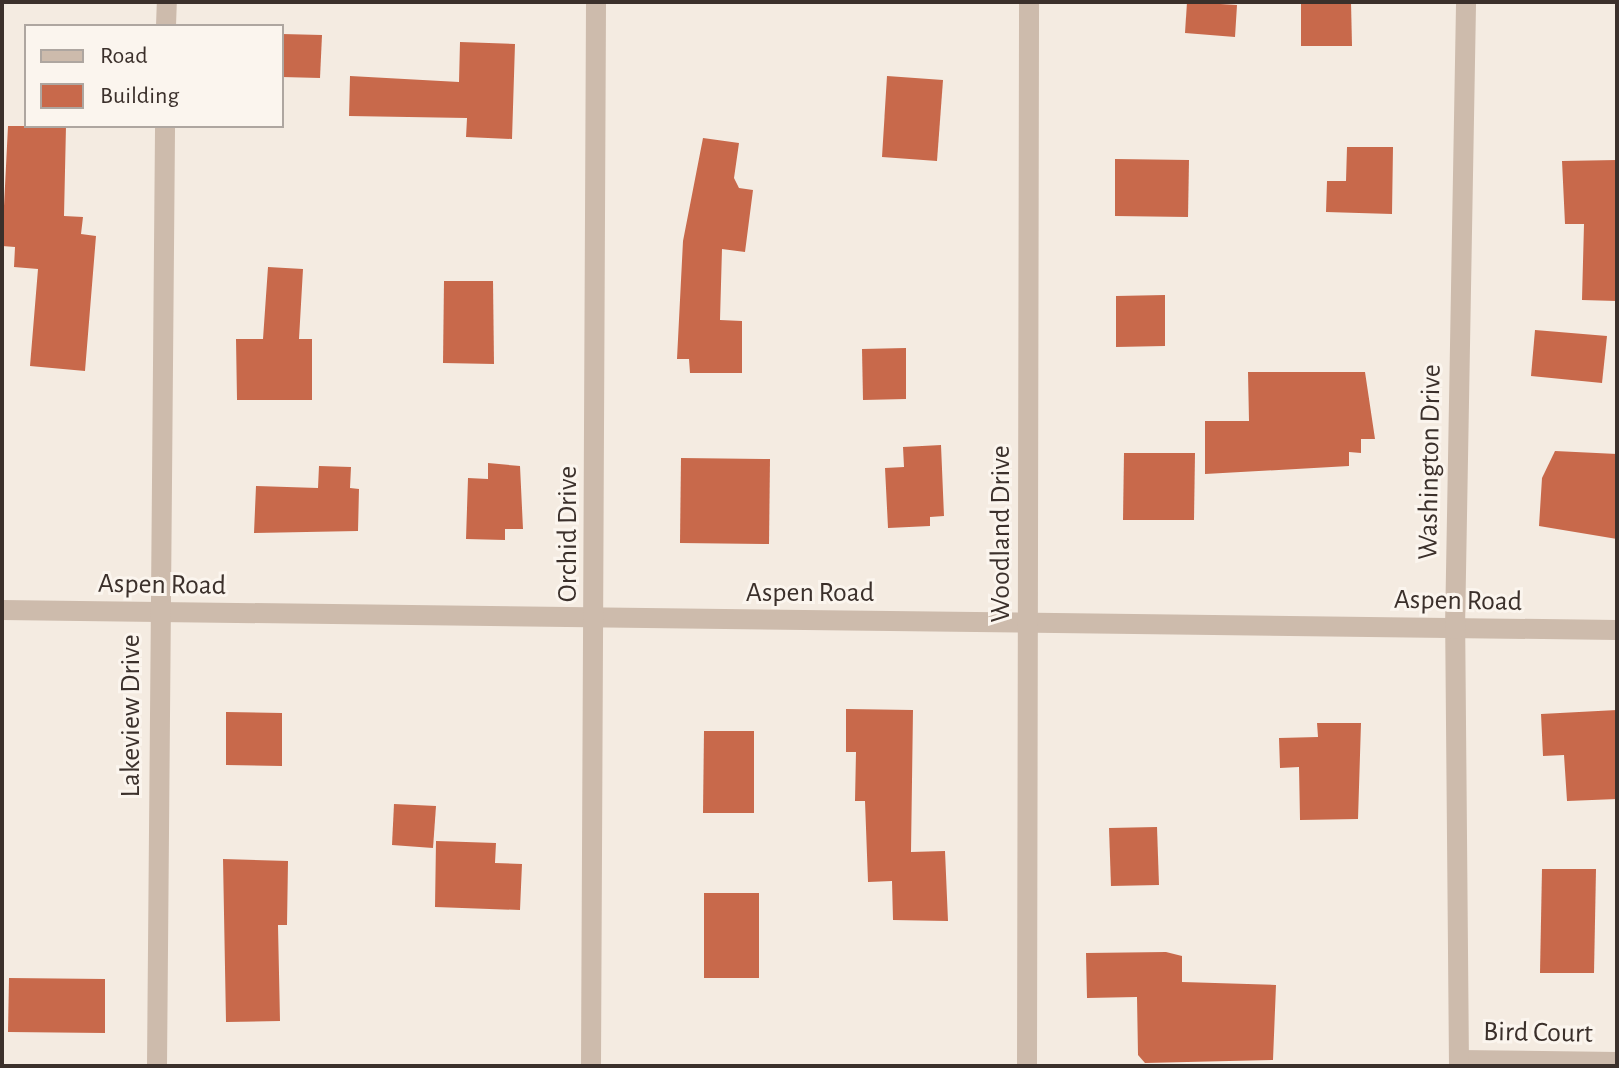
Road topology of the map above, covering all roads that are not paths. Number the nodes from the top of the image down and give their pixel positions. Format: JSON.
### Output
{"nodes":[{"id":1,"x":167,"y":2,"type":"edge"},
{"id":2,"x":596,"y":2,"type":"edge"},
{"id":3,"x":1029,"y":2,"type":"edge"},
{"id":4,"x":1466,"y":2,"type":"edge"},
{"id":5,"x":166,"y":24,"type":"edge"},
{"id":6,"x":165,"y":128,"type":"edge"},
{"id":7,"x":2,"y":610,"type":"edge"},
{"id":8,"x":160,"y":613,"type":"junction"},
{"id":9,"x":596,"y":620,"type":"junction"},
{"id":10,"x":1030,"y":623,"type":"junction"},
{"id":11,"x":1455,"y":629,"type":"junction"},
{"id":12,"x":1617,"y":630,"type":"edge"},
{"id":13,"x":1617,"y":1062,"type":"edge"},
{"id":14,"x":1459,"y":1063,"type":"edge"},
{"id":15,"x":157,"y":1066,"type":"edge"},
{"id":16,"x":591,"y":1066,"type":"edge"},
{"id":17,"x":1027,"y":1066,"type":"edge"}],
"edges":[{"from":1,"to":5,"type":"street"},
{"from":2,"to":9,"type":"street","name":"Orchid Drive"},
{"from":3,"to":10,"type":"street","name":"Woodland Drive"},
{"from":4,"to":11,"type":"street","name":"Washington Drive"},
{"from":6,"to":8,"type":"street","name":"Lakeview Drive"},
{"from":7,"to":8,"type":"street","name":"Aspen Road"},
{"from":8,"to":9,"type":"street","name":"Aspen Road"},
{"from":8,"to":15,"type":"street","name":"Lakeview Drive"},
{"from":9,"to":10,"type":"street","name":"Aspen Road"},
{"from":9,"to":16,"type":"street","name":"Orchid Drive"},
{"from":10,"to":11,"type":"street","name":"Aspen Road"},
{"from":10,"to":17,"type":"street","name":"Woodland Drive"},
{"from":11,"to":12,"type":"street","name":"Aspen Road"},
{"from":11,"to":14,"type":"street","name":"Washington Drive"},
{"from":13,"to":14,"type":"street","name":"Bird Court"}]}
